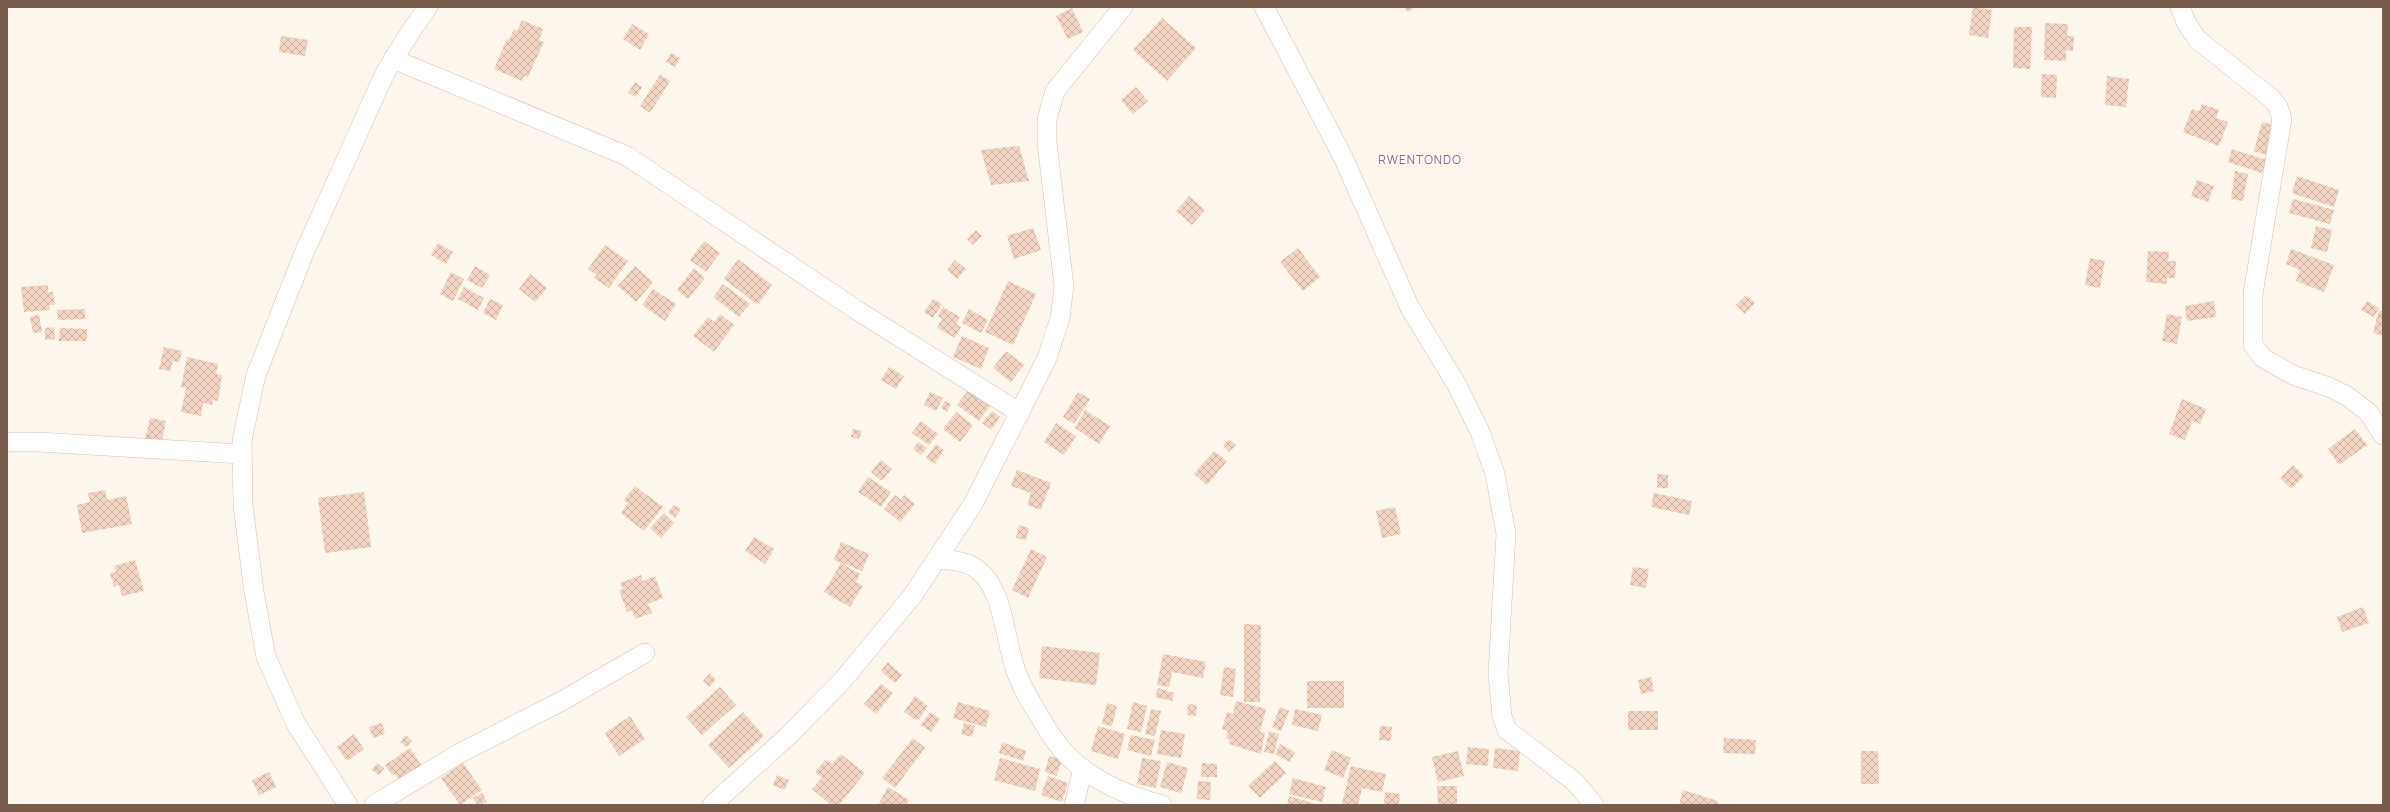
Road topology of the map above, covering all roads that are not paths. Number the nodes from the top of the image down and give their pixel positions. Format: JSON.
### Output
{"nodes":[{"id":1,"x":428,"y":7,"type":"edge"},
{"id":2,"x":1123,"y":7,"type":"edge"},
{"id":3,"x":1264,"y":7,"type":"edge"},
{"id":4,"x":2180,"y":7,"type":"edge"},
{"id":5,"x":393,"y":59,"type":"junction"},
{"id":6,"x":1020,"y":413,"type":"junction"},
{"id":7,"x":2383,"y":435,"type":"edge"},
{"id":8,"x":7,"y":442,"type":"edge"},
{"id":9,"x":242,"y":454,"type":"junction"},
{"id":10,"x":937,"y":559,"type":"junction"},
{"id":11,"x":645,"y":653,"type":"dead end"},
{"id":12,"x":1083,"y":769,"type":"junction"},
{"id":13,"x":348,"y":805,"type":"edge"},
{"id":14,"x":374,"y":805,"type":"edge"},
{"id":15,"x":712,"y":805,"type":"edge"},
{"id":16,"x":1074,"y":805,"type":"edge"},
{"id":17,"x":1162,"y":805,"type":"edge"},
{"id":18,"x":1594,"y":805,"type":"edge"}],
"edges":[{"from":1,"to":5,"type":"street"},
{"from":2,"to":6,"type":"street"},
{"from":3,"to":18,"type":"street"},
{"from":4,"to":7,"type":"street"},
{"from":5,"to":6,"type":"street"},
{"from":5,"to":9,"type":"street"},
{"from":6,"to":10,"type":"street"},
{"from":8,"to":9,"type":"street"},
{"from":9,"to":13,"type":"street"},
{"from":10,"to":12,"type":"street"},
{"from":10,"to":15,"type":"street"},
{"from":11,"to":14,"type":"street"},
{"from":12,"to":16,"type":"street"},
{"from":12,"to":17,"type":"street"}]}
